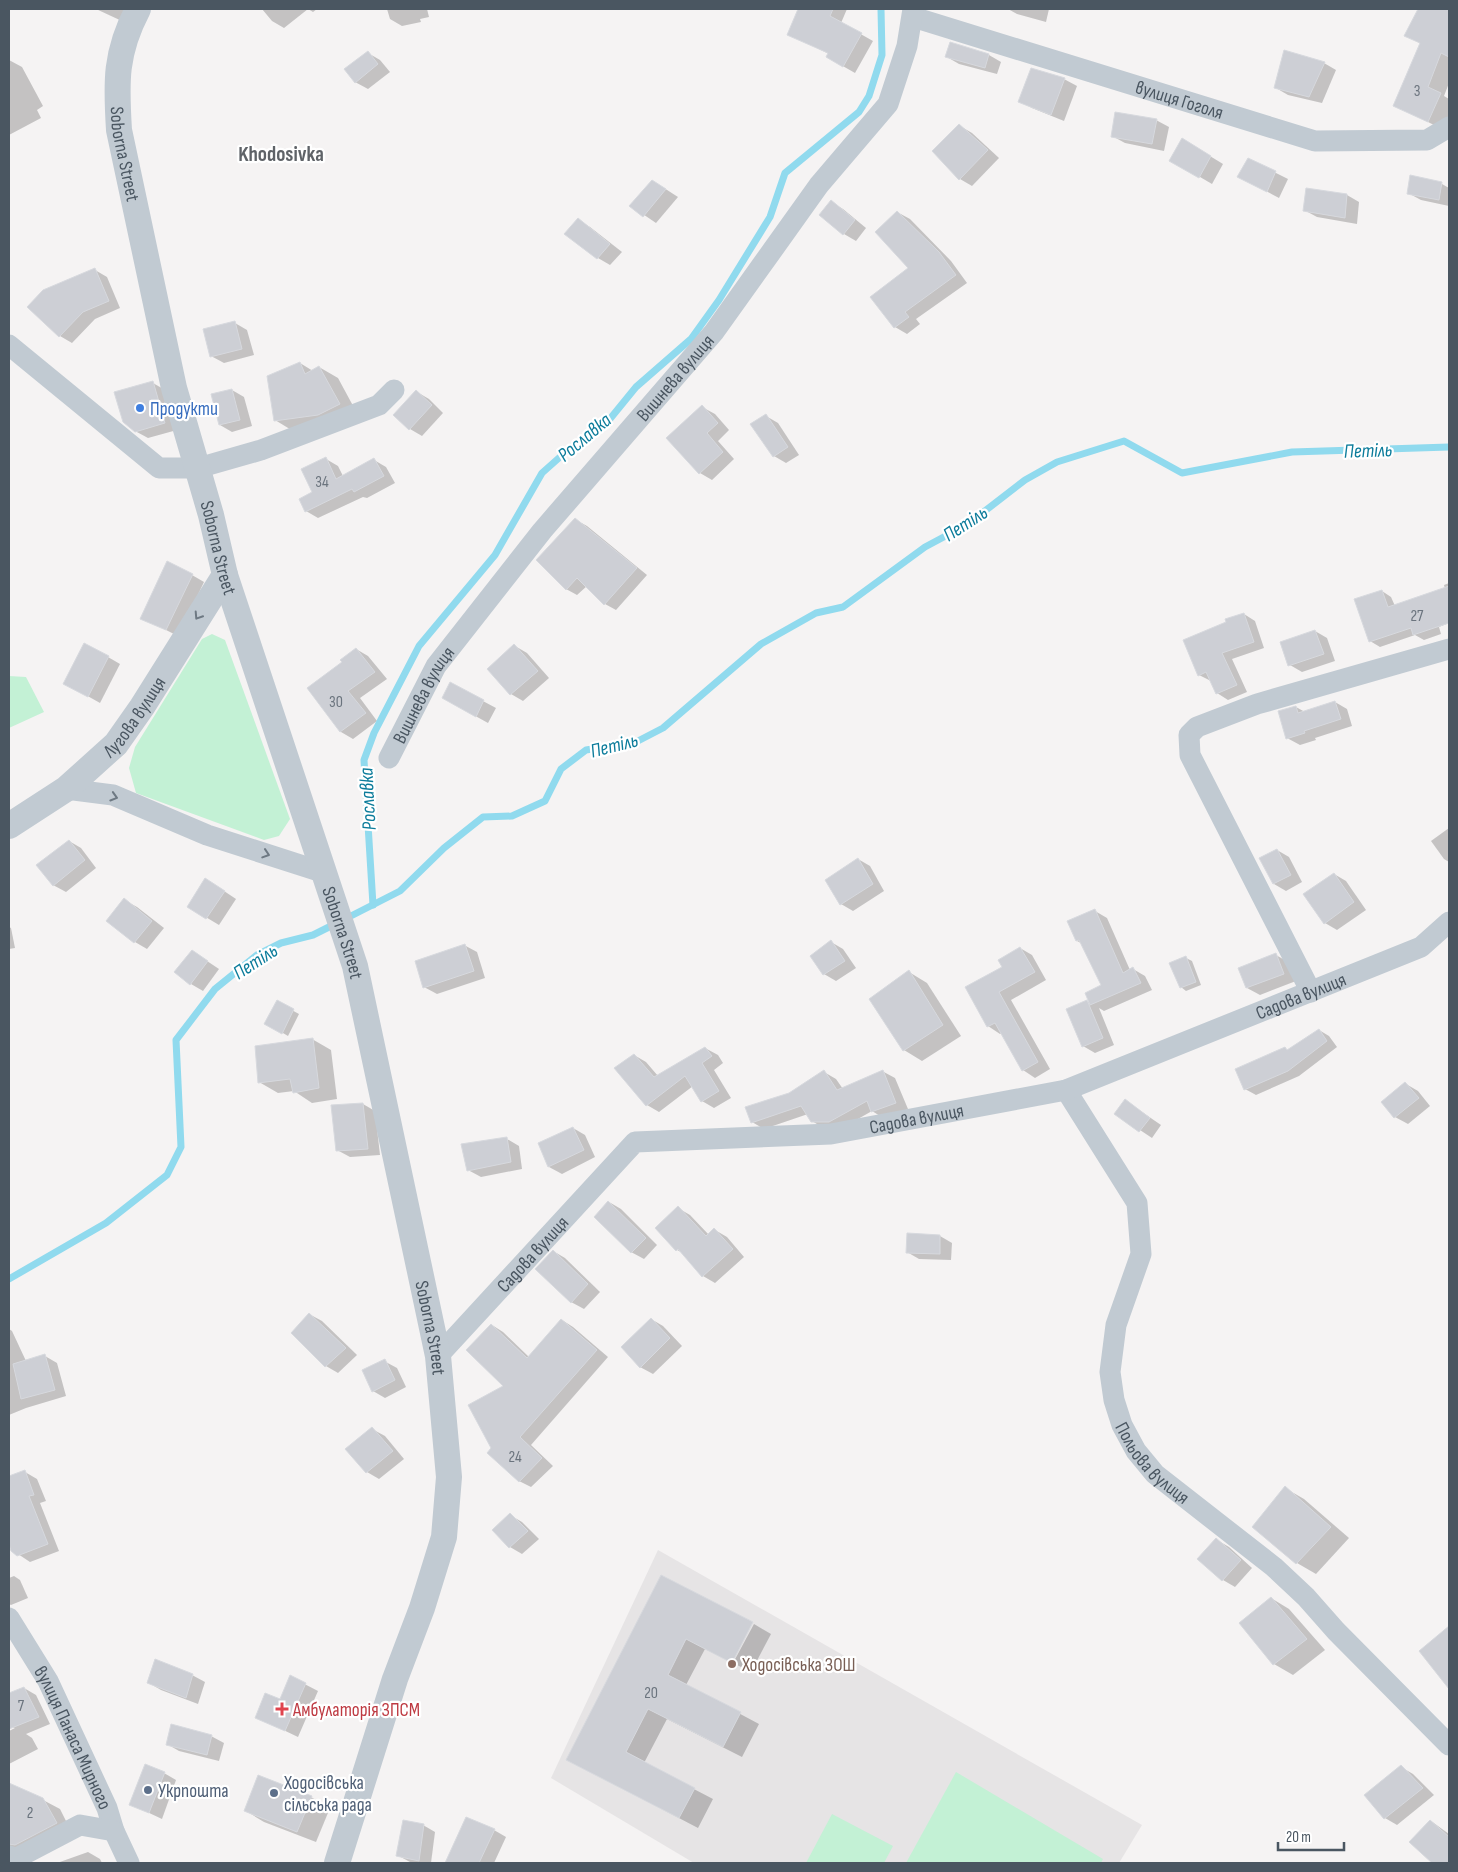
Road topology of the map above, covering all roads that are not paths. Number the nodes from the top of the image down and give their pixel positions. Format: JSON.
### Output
{"nodes":[{"id":1,"x":138,"y":9,"type":"edge"},
{"id":2,"x":913,"y":13,"type":"edge"},
{"id":3,"x":1449,"y":127,"type":"edge"},
{"id":4,"x":9,"y":345,"type":"edge"},
{"id":5,"x":394,"y":390,"type":"dead end"},
{"id":6,"x":198,"y":468,"type":"junction"},
{"id":7,"x":225,"y":575,"type":"junction"},
{"id":8,"x":1449,"y":649,"type":"edge"},
{"id":9,"x":389,"y":758,"type":"dead end"},
{"id":10,"x":66,"y":789,"type":"junction"},
{"id":11,"x":9,"y":826,"type":"edge"},
{"id":12,"x":326,"y":879,"type":"junction"},
{"id":13,"x":1449,"y":922,"type":"edge"},
{"id":14,"x":1311,"y":992,"type":"junction"},
{"id":15,"x":1066,"y":1090,"type":"junction"},
{"id":16,"x":438,"y":1356,"type":"junction"},
{"id":17,"x":9,"y":1618,"type":"edge"},
{"id":18,"x":1449,"y":1745,"type":"edge"},
{"id":19,"x":114,"y":1831,"type":"junction"},
{"id":20,"x":9,"y":1856,"type":"edge"},
{"id":21,"x":130,"y":1863,"type":"edge"},
{"id":22,"x":337,"y":1863,"type":"edge"}],
"edges":[{"from":1,"to":6,"type":"street","name":"Soborna Street"},
{"from":2,"to":3,"type":"street","name":"вулиця Гоголя"},
{"from":2,"to":9,"type":"street","name":"Вишнева вулиця"},
{"from":4,"to":6,"type":"street"},
{"from":5,"to":6,"type":"street"},
{"from":6,"to":7,"type":"street","name":"Soborna Street"},
{"from":7,"to":10,"type":"street","name":"Лугова вулиця","one_way":true},
{"from":7,"to":12,"type":"street","name":"Soborna Street"},
{"from":8,"to":14,"type":"street"},
{"from":10,"to":11,"type":"street","name":"Лугова вулиця"},
{"from":10,"to":12,"type":"street","one_way":true},
{"from":12,"to":16,"type":"street","name":"Soborna Street"},
{"from":13,"to":14,"type":"street","name":"Садова вулиця"},
{"from":14,"to":15,"type":"street","name":"Садова вулиця"},
{"from":15,"to":16,"type":"street","name":"Садова вулиця"},
{"from":15,"to":18,"type":"street","name":"Польова вулиця"},
{"from":16,"to":22,"type":"street","name":"Soborna Street"},
{"from":17,"to":19,"type":"street","name":"вулиця Панаса Мирного"},
{"from":19,"to":20,"type":"street"},
{"from":19,"to":21,"type":"street","name":"вулиця Панаса Мирного"}]}
